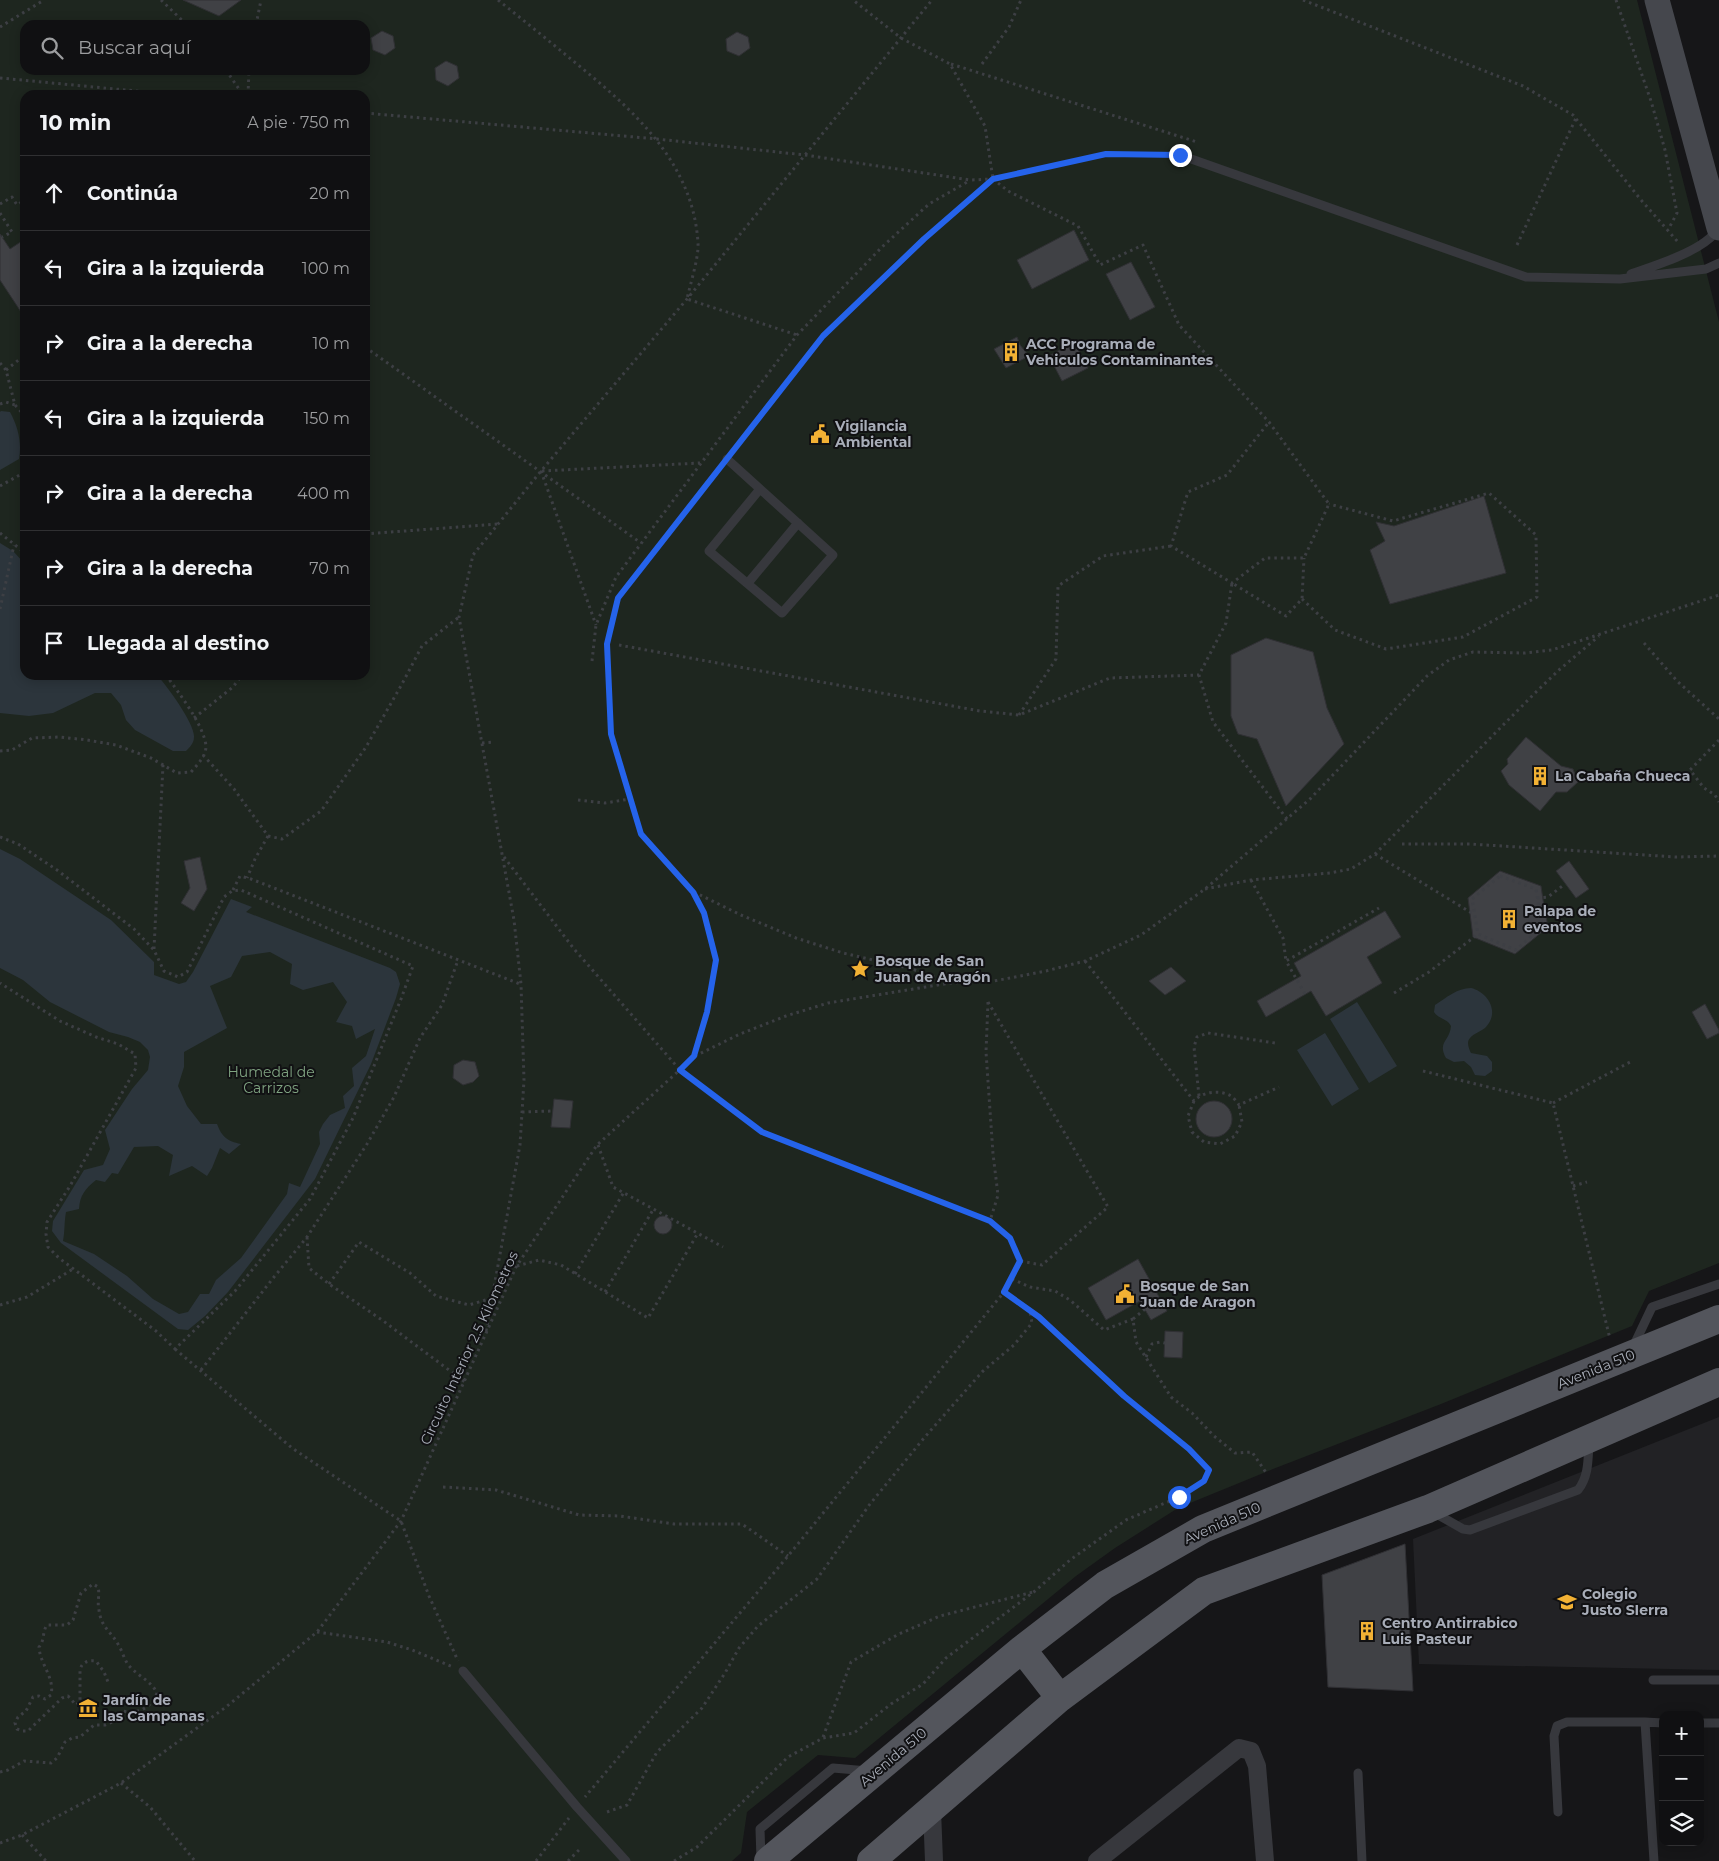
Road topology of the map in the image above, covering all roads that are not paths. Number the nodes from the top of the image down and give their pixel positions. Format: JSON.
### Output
{"nodes":[{"id":1,"x":1657,"y":0,"type":"edge"},
{"id":2,"x":1180,"y":155,"type":"road end"},
{"id":3,"x":1714,"y":233,"type":"edge"},
{"id":4,"x":1719,"y":263,"type":"edge"},
{"id":5,"x":1620,"y":279,"type":"junction"},
{"id":6,"x":727,"y":459,"type":"road end"},
{"id":7,"x":760,"y":489,"type":"junction"},
{"id":8,"x":798,"y":523,"type":"junction"},
{"id":9,"x":748,"y":583,"type":"junction"},
{"id":10,"x":1719,"y":1284,"type":"edge"},
{"id":11,"x":1717,"y":1325,"type":"edge"},
{"id":12,"x":1619,"y":1347,"type":"junction"},
{"id":13,"x":1719,"y":1382,"type":"edge"},
{"id":14,"x":1589,"y":1439,"type":"junction"},
{"id":15,"x":1428,"y":1509,"type":"junction"},
{"id":16,"x":1022,"y":1649,"type":"junction"},
{"id":17,"x":463,"y":1671,"type":"road end"},
{"id":18,"x":1653,"y":1680,"type":"dead end"},
{"id":19,"x":1719,"y":1680,"type":"edge"},
{"id":20,"x":1060,"y":1698,"type":"junction"},
{"id":21,"x":1645,"y":1722,"type":"junction"},
{"id":22,"x":1659,"y":1723,"type":"edge"},
{"id":23,"x":1704,"y":1723,"type":"edge"},
{"id":24,"x":1719,"y":1723,"type":"edge"},
{"id":25,"x":875,"y":1771,"type":"junction"},
{"id":26,"x":1358,"y":1773,"type":"dead end"},
{"id":27,"x":932,"y":1810,"type":"junction"},
{"id":28,"x":1558,"y":1812,"type":"dead end"},
{"id":29,"x":626,"y":1861,"type":"edge"},
{"id":30,"x":761,"y":1861,"type":"edge"},
{"id":31,"x":768,"y":1861,"type":"edge"},
{"id":32,"x":871,"y":1861,"type":"edge"},
{"id":33,"x":934,"y":1861,"type":"edge"},
{"id":34,"x":1097,"y":1861,"type":"edge"},
{"id":35,"x":1265,"y":1861,"type":"edge"},
{"id":36,"x":1362,"y":1861,"type":"edge"},
{"id":37,"x":1654,"y":1861,"type":"edge"}],
"edges":[{"from":1,"to":3,"type":"main road"},
{"from":2,"to":5,"type":"lane"},
{"from":3,"to":5,"type":"lane"},
{"from":4,"to":5,"type":"lane"},
{"from":6,"to":7,"type":"lane"},
{"from":7,"to":8,"type":"lane"},
{"from":7,"to":9,"type":"lane"},
{"from":8,"to":9,"type":"lane"},
{"from":8,"to":9,"type":"lane"},
{"from":10,"to":12,"type":"lane"},
{"from":11,"to":12,"type":"main road","name":"Avenida 510"},
{"from":12,"to":16,"type":"main road","name":"Avenida 510"},
{"from":13,"to":14,"type":"main road"},
{"from":14,"to":15,"type":"main road"},
{"from":14,"to":15,"type":"lane"},
{"from":15,"to":20,"type":"main road"},
{"from":16,"to":20,"type":"main road"},
{"from":16,"to":25,"type":"main road","name":"Avenida 510"},
{"from":17,"to":29,"type":"lane"},
{"from":18,"to":19,"type":"lane"},
{"from":20,"to":27,"type":"main road"},
{"from":21,"to":22,"type":"lane"},
{"from":21,"to":28,"type":"lane"},
{"from":21,"to":37,"type":"lane"},
{"from":23,"to":24,"type":"lane"},
{"from":25,"to":30,"type":"lane"},
{"from":25,"to":31,"type":"main road","name":"Avenida 510"},
{"from":26,"to":36,"type":"lane"},
{"from":27,"to":32,"type":"main road"},
{"from":27,"to":33,"type":"street"},
{"from":34,"to":35,"type":"street"}]}
